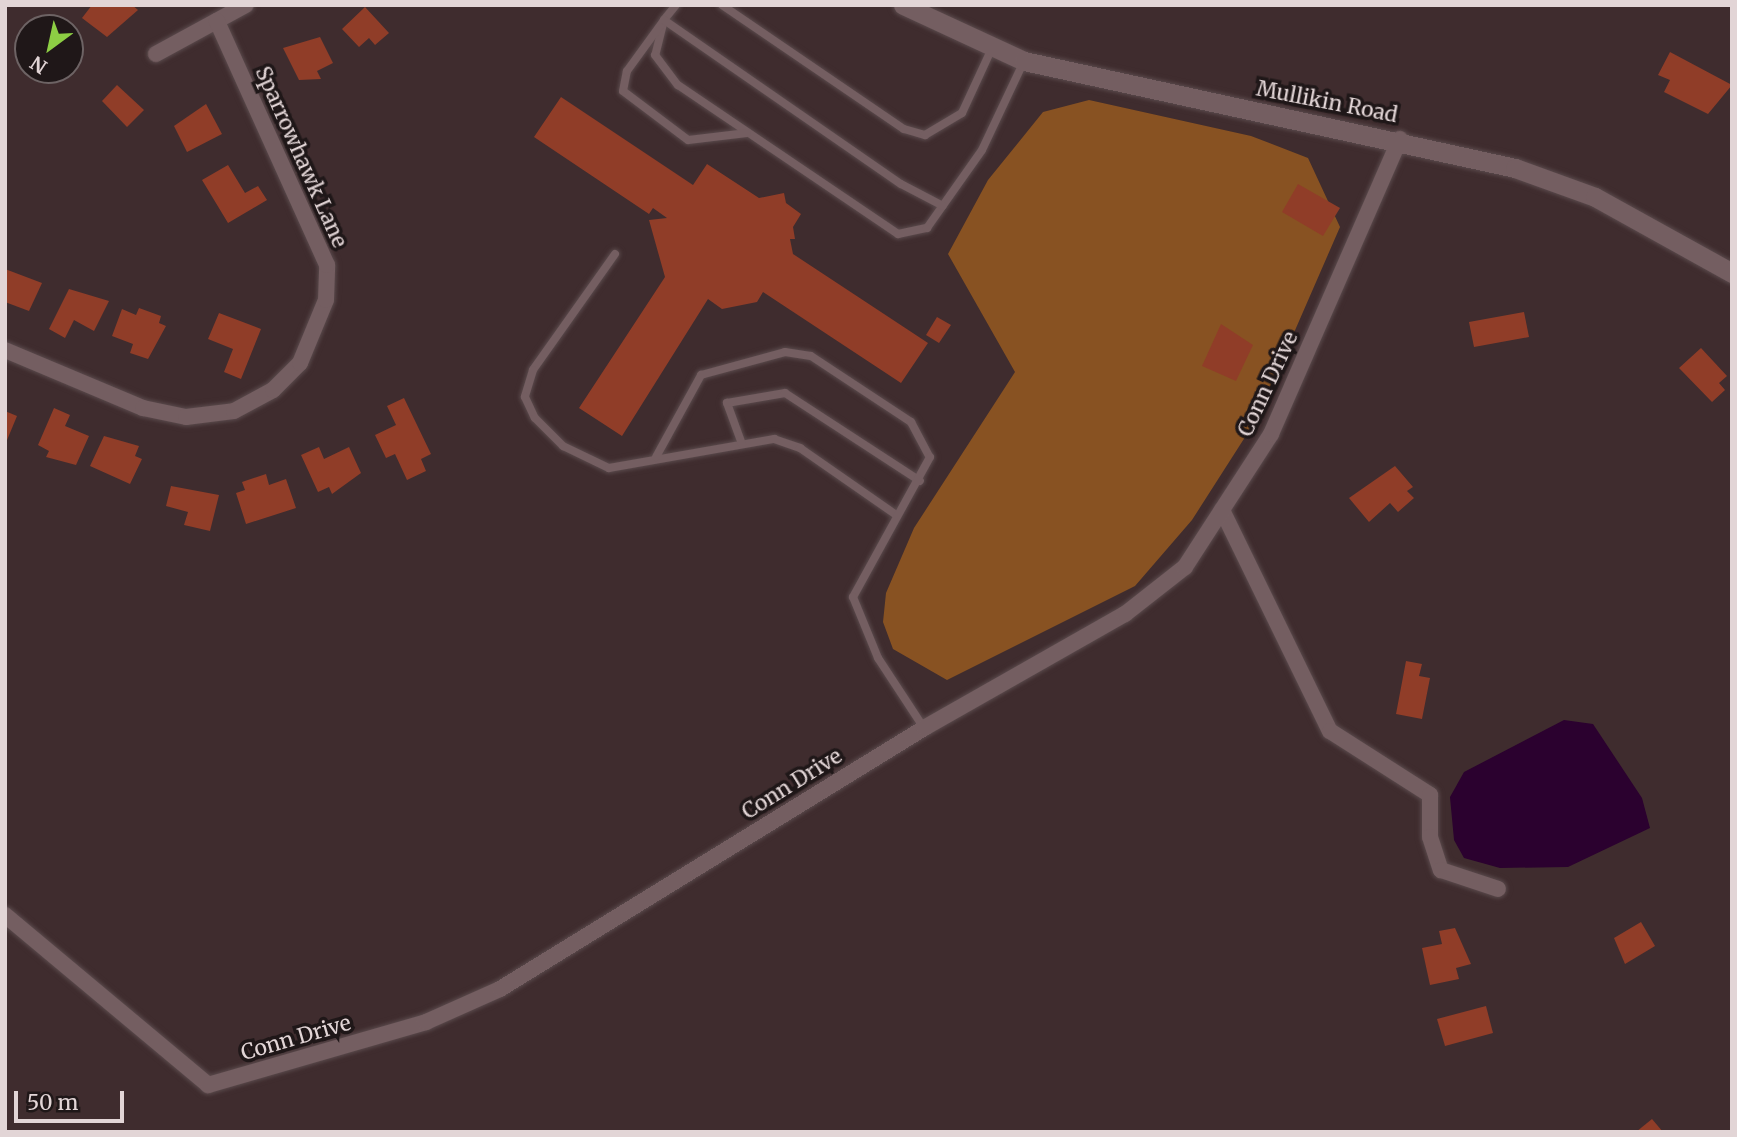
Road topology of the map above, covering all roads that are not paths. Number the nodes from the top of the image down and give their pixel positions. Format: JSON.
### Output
{"nodes":[{"id":1,"x":246,"y":5,"type":"edge"},
{"id":2,"x":676,"y":5,"type":"edge"},
{"id":3,"x":722,"y":5,"type":"edge"},
{"id":4,"x":903,"y":5,"type":"edge"},
{"id":5,"x":664,"y":20,"type":"junction"},
{"id":6,"x":216,"y":21,"type":"junction"},
{"id":7,"x":994,"y":44,"type":"junction"},
{"id":8,"x":156,"y":54,"type":"dead end"},
{"id":9,"x":1024,"y":61,"type":"junction"},
{"id":10,"x":747,"y":133,"type":"junction"},
{"id":11,"x":1400,"y":139,"type":"junction"},
{"id":12,"x":943,"y":206,"type":"junction"},
{"id":13,"x":615,"y":254,"type":"dead end"},
{"id":14,"x":1732,"y":273,"type":"edge"},
{"id":15,"x":5,"y":350,"type":"edge"},
{"id":16,"x":742,"y":444,"type":"junction"},
{"id":17,"x":656,"y":457,"type":"junction"},
{"id":18,"x":920,"y":481,"type":"junction"},
{"id":19,"x":1222,"y":510,"type":"junction"},
{"id":20,"x":895,"y":514,"type":"junction"},
{"id":21,"x":924,"y":728,"type":"junction"},
{"id":22,"x":1498,"y":890,"type":"dead end"},
{"id":23,"x":5,"y":915,"type":"edge"}],
"edges":[{"from":1,"to":6,"type":"street"},
{"from":2,"to":5,"type":"lane"},
{"from":3,"to":7,"type":"lane"},
{"from":4,"to":7,"type":"street","name":"Mullikin Road"},
{"from":5,"to":10,"type":"lane"},
{"from":5,"to":10,"type":"lane"},
{"from":5,"to":12,"type":"lane"},
{"from":6,"to":8,"type":"street"},
{"from":6,"to":15,"type":"street","name":"Sparrowhawk Lane"},
{"from":7,"to":9,"type":"street","name":"Mullikin Road"},
{"from":9,"to":11,"type":"street","name":"Mullikin Road"},
{"from":9,"to":12,"type":"lane"},
{"from":10,"to":12,"type":"lane"},
{"from":11,"to":14,"type":"street","name":"Mullikin Road"},
{"from":11,"to":19,"type":"street","name":"Conn Drive"},
{"from":13,"to":17,"type":"lane"},
{"from":16,"to":17,"type":"lane"},
{"from":16,"to":18,"type":"lane"},
{"from":16,"to":20,"type":"lane"},
{"from":17,"to":18,"type":"lane"},
{"from":18,"to":20,"type":"lane"},
{"from":19,"to":21,"type":"street","name":"Conn Drive"},
{"from":19,"to":22,"type":"street"},
{"from":20,"to":21,"type":"lane"},
{"from":21,"to":23,"type":"street","name":"Conn Drive"}]}
